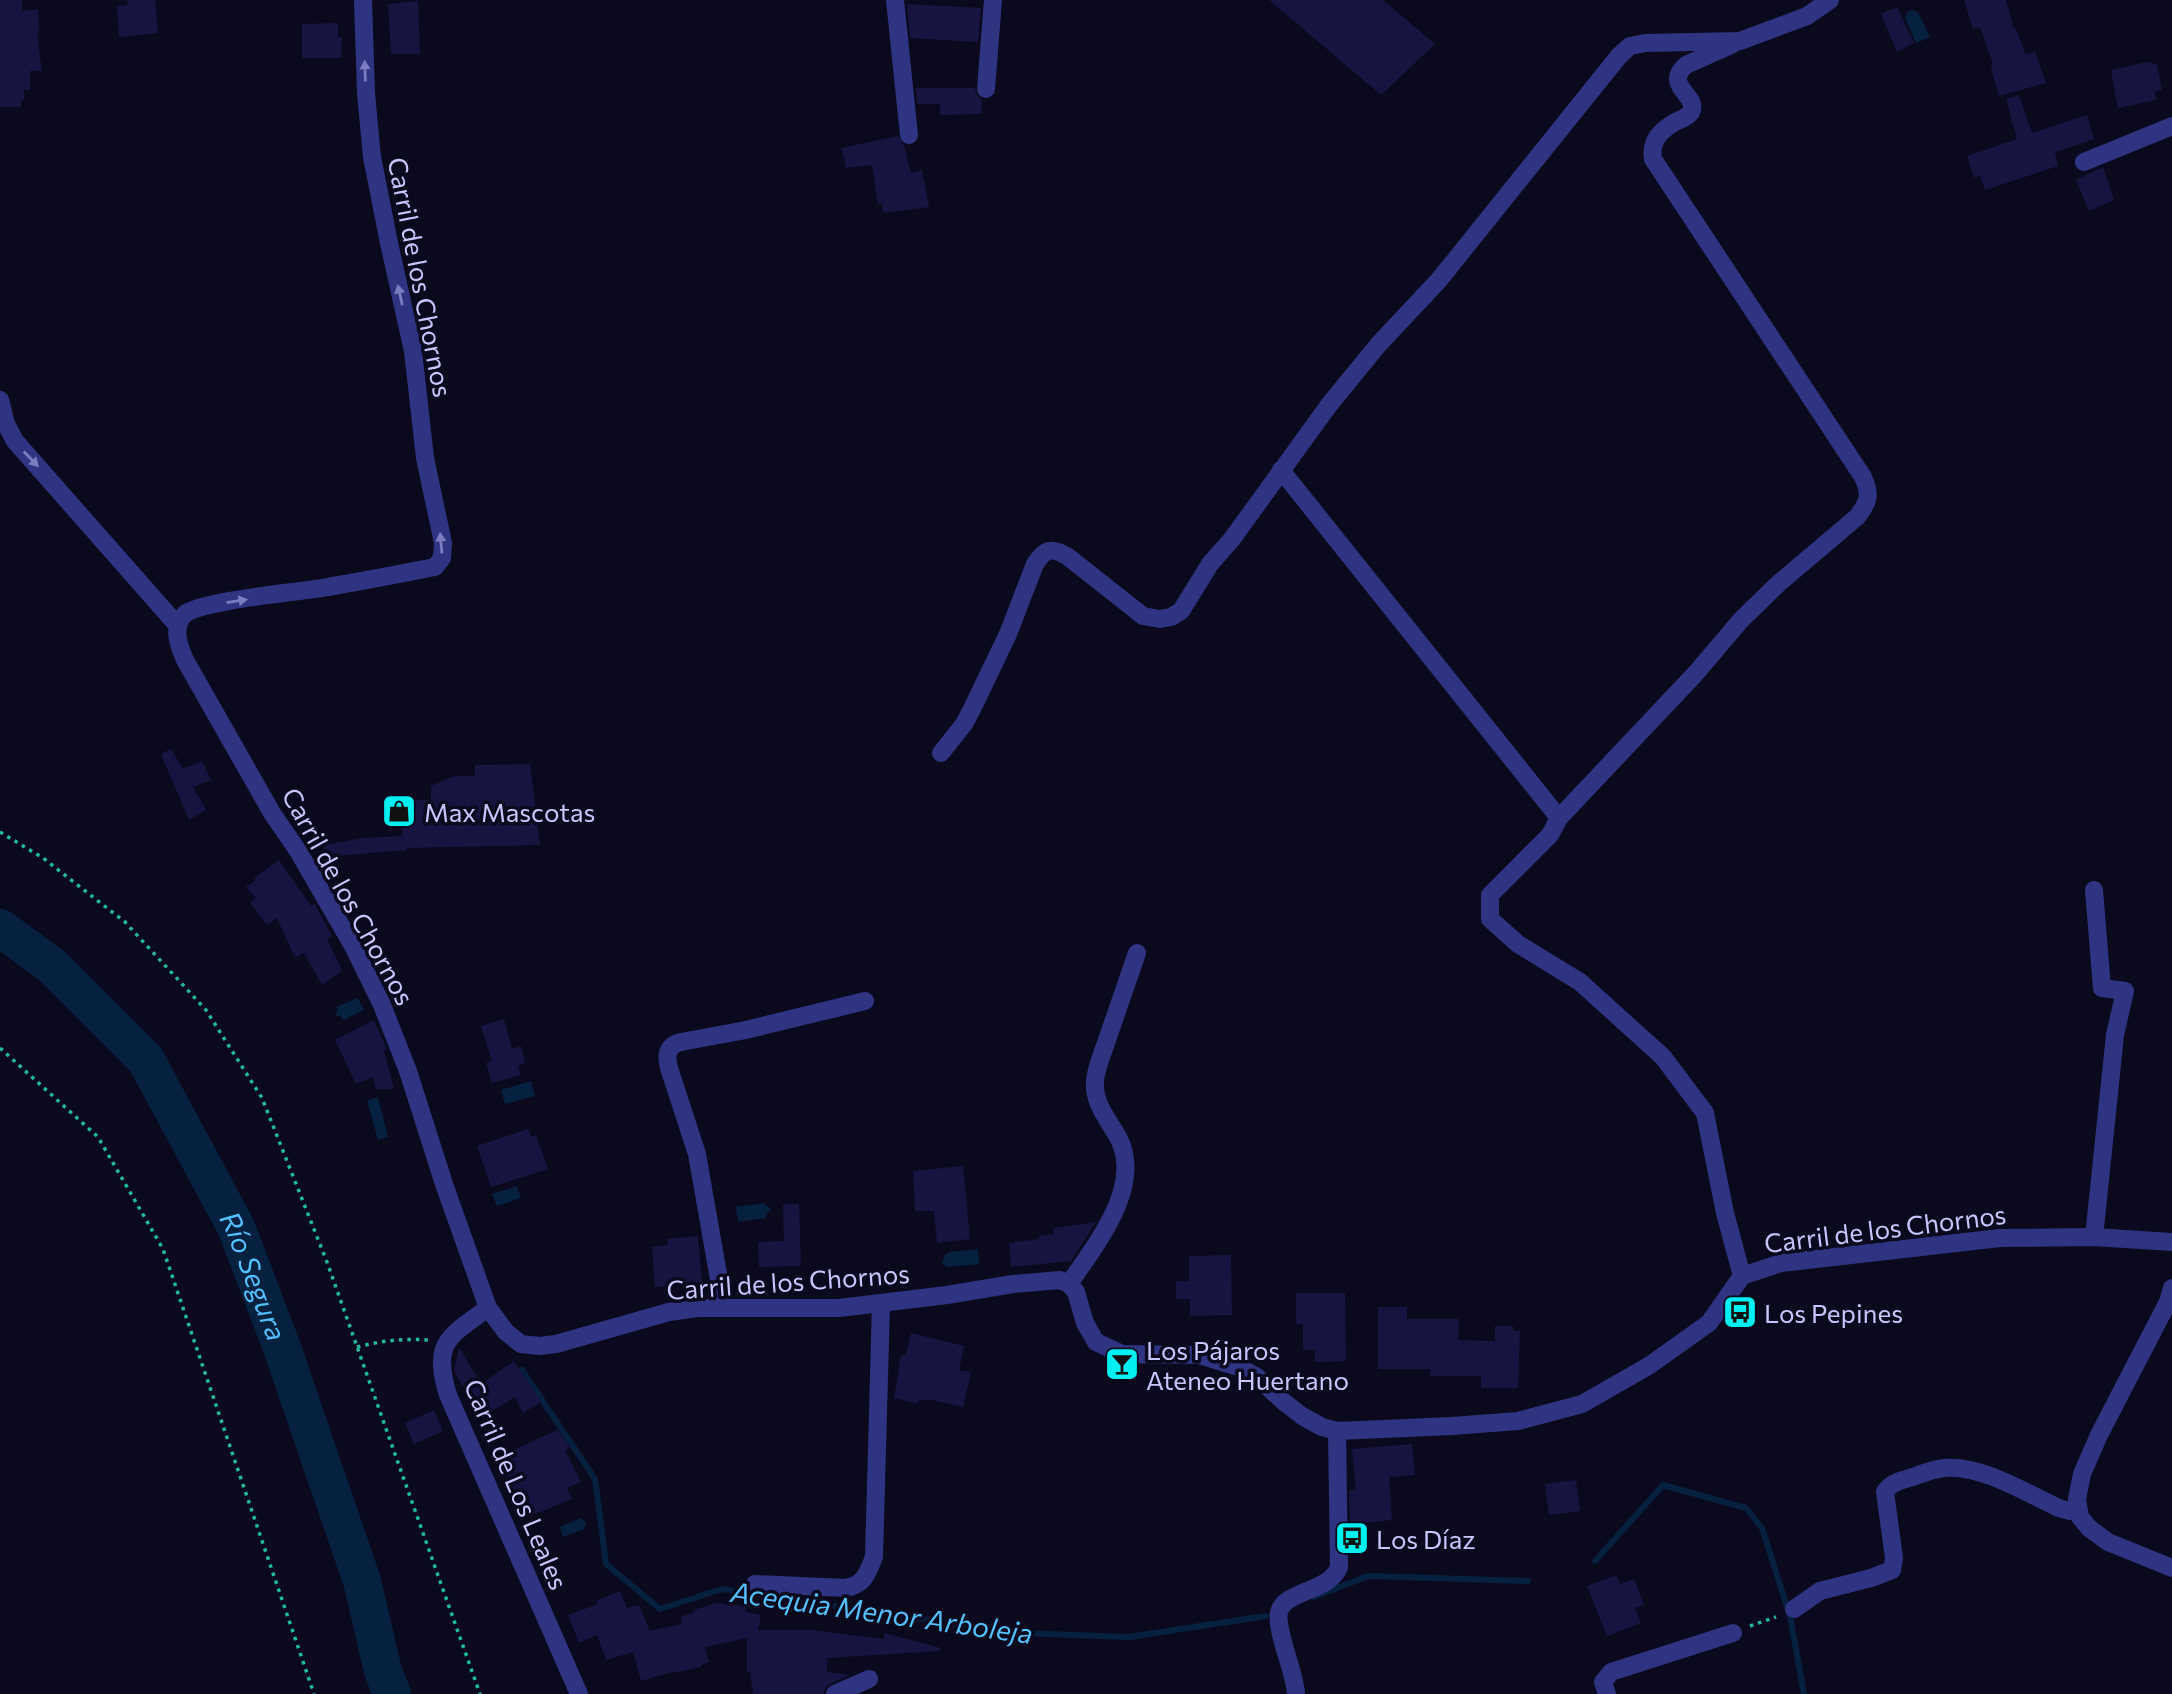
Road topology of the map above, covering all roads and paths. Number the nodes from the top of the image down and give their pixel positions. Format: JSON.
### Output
{"nodes":[{"id":1,"x":363,"y":0,"type":"edge"},
{"id":2,"x":895,"y":0,"type":"edge"},
{"id":3,"x":993,"y":0,"type":"edge"},
{"id":4,"x":1830,"y":0,"type":"edge"},
{"id":5,"x":1740,"y":41,"type":"junction"},
{"id":6,"x":1661,"y":42,"type":"junction"},
{"id":7,"x":1680,"y":70,"type":"junction"},
{"id":8,"x":986,"y":89,"type":"dead end"},
{"id":9,"x":2172,"y":126,"type":"edge"},
{"id":10,"x":909,"y":135,"type":"dead end"},
{"id":11,"x":2084,"y":162,"type":"dead end"},
{"id":12,"x":0,"y":400,"type":"edge"},
{"id":13,"x":1281,"y":470,"type":"junction"},
{"id":14,"x":178,"y":626,"type":"junction"},
{"id":15,"x":941,"y":753,"type":"dead end"},
{"id":16,"x":1559,"y":818,"type":"junction"},
{"id":17,"x":0,"y":832,"type":"edge"},
{"id":18,"x":2094,"y":890,"type":"dead end"},
{"id":19,"x":1137,"y":953,"type":"dead end"},
{"id":20,"x":865,"y":1001,"type":"dead end"},
{"id":21,"x":0,"y":1048,"type":"edge"},
{"id":22,"x":2094,"y":1237,"type":"junction"},
{"id":23,"x":2172,"y":1242,"type":"edge"},
{"id":24,"x":1742,"y":1276,"type":"junction"},
{"id":25,"x":1069,"y":1284,"type":"junction"},
{"id":26,"x":2172,"y":1288,"type":"edge"},
{"id":27,"x":881,"y":1304,"type":"junction"},
{"id":28,"x":488,"y":1308,"type":"junction"},
{"id":29,"x":724,"y":1308,"type":"junction"},
{"id":30,"x":445,"y":1344,"type":"junction"},
{"id":31,"x":357,"y":1347,"type":"junction"},
{"id":32,"x":1337,"y":1431,"type":"junction"},
{"id":33,"x":2078,"y":1510,"type":"junction"},
{"id":34,"x":2172,"y":1568,"type":"edge"},
{"id":35,"x":755,"y":1584,"type":"dead end"},
{"id":36,"x":1789,"y":1611,"type":"joint"},
{"id":37,"x":1733,"y":1633,"type":"joint"},
{"id":38,"x":869,"y":1679,"type":"dead end"},
{"id":39,"x":314,"y":1694,"type":"edge"},
{"id":40,"x":480,"y":1694,"type":"edge"},
{"id":41,"x":579,"y":1694,"type":"edge"},
{"id":42,"x":835,"y":1694,"type":"edge"},
{"id":43,"x":1296,"y":1694,"type":"edge"},
{"id":44,"x":1607,"y":1694,"type":"edge"}],
"edges":[{"from":14,"to":1,"type":"street","name":"Carril de los Chornos","one_way":true},
{"from":2,"to":10,"type":"street"},
{"from":3,"to":8,"type":"street"},
{"from":4,"to":5,"type":"street"},
{"from":5,"to":6,"type":"street"},
{"from":5,"to":7,"type":"street"},
{"from":6,"to":7,"type":"street"},
{"from":6,"to":13,"type":"street"},
{"from":7,"to":16,"type":"street"},
{"from":9,"to":11,"type":"street"},
{"from":12,"to":14,"type":"street","one_way":true},
{"from":13,"to":15,"type":"street"},
{"from":13,"to":16,"type":"street"},
{"from":14,"to":28,"type":"street","name":"Carril de los Chornos"},
{"from":16,"to":24,"type":"street"},
{"from":17,"to":31,"type":"path"},
{"from":18,"to":22,"type":"street"},
{"from":19,"to":25,"type":"street"},
{"from":20,"to":29,"type":"street"},
{"from":21,"to":39,"type":"path"},
{"from":22,"to":23,"type":"street","name":"Carril de los Chornos"},
{"from":22,"to":24,"type":"street","name":"Carril de los Chornos"},
{"from":24,"to":32,"type":"street","name":"Carril de los Chornos"},
{"from":25,"to":27,"type":"street","name":"Carril de los Chornos"},
{"from":25,"to":32,"type":"street","name":"Carril de los Chornos"},
{"from":26,"to":33,"type":"street"},
{"from":27,"to":29,"type":"street","name":"Carril de los Chornos"},
{"from":27,"to":35,"type":"street"},
{"from":28,"to":29,"type":"street","name":"Carril de los Chornos"},
{"from":28,"to":30,"type":"street"},
{"from":30,"to":31,"type":"path"},
{"from":30,"to":41,"type":"street","name":"Carril de Los Leales"},
{"from":31,"to":40,"type":"path"},
{"from":32,"to":43,"type":"street"},
{"from":33,"to":34,"type":"street"},
{"from":33,"to":36,"type":"street"},
{"from":36,"to":37,"type":"path"},
{"from":37,"to":44,"type":"street"},
{"from":38,"to":42,"type":"street"}]}
